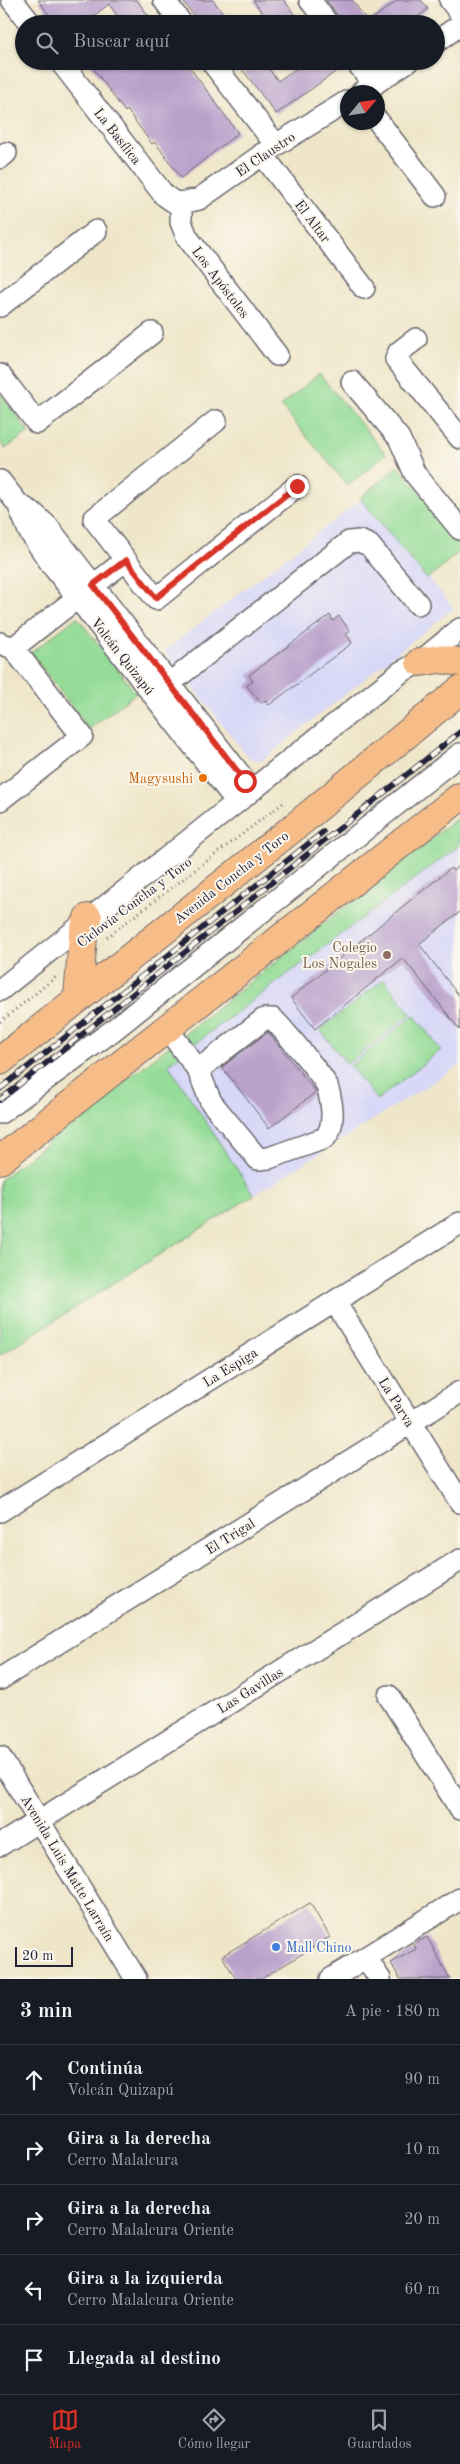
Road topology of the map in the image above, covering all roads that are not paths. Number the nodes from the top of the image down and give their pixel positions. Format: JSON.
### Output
{"nodes":[{"id":1,"x":12,"y":0,"type":"edge"},
{"id":2,"x":164,"y":0,"type":"edge"},
{"id":3,"x":310,"y":0,"type":"edge"},
{"id":4,"x":450,"y":0,"type":"edge"},
{"id":5,"x":460,"y":12,"type":"edge"},
{"id":6,"x":24,"y":15,"type":"edge"},
{"id":7,"x":175,"y":15,"type":"edge"},
{"id":8,"x":321,"y":15,"type":"edge"},
{"id":9,"x":460,"y":25,"type":"edge"},
{"id":10,"x":445,"y":36,"type":"edge"},
{"id":11,"x":67,"y":70,"type":"edge"},
{"id":12,"x":217,"y":70,"type":"edge"},
{"id":13,"x":360,"y":70,"type":"edge"},
{"id":14,"x":395,"y":70,"type":"edge"},
{"id":15,"x":366,"y":85,"type":"edge"},
{"id":16,"x":374,"y":85,"type":"edge"},
{"id":17,"x":340,"y":106,"type":"edge"},
{"id":18,"x":385,"y":129,"type":"edge"},
{"id":19,"x":269,"y":149,"type":"junction"},
{"id":20,"x":435,"y":196,"type":"dead end"},
{"id":21,"x":181,"y":204,"type":"junction"},
{"id":22,"x":96,"y":231,"type":"dead end"},
{"id":23,"x":364,"y":288,"type":"dead end"},
{"id":24,"x":0,"y":306,"type":"edge"},
{"id":25,"x":152,"y":333,"type":"dead end"},
{"id":26,"x":416,"y":339,"type":"dead end"},
{"id":27,"x":277,"y":354,"type":"dead end"},
{"id":28,"x":0,"y":375,"type":"edge"},
{"id":29,"x":352,"y":382,"type":"dead end"},
{"id":30,"x":216,"y":421,"type":"dead end"},
{"id":31,"x":460,"y":438,"type":"edge"},
{"id":32,"x":0,"y":481,"type":"edge"},
{"id":33,"x":297,"y":486,"type":"dead end"},
{"id":34,"x":460,"y":529,"type":"edge"},
{"id":35,"x":126,"y":560,"type":"junction"},
{"id":36,"x":85,"y":591,"type":"junction"},
{"id":37,"x":418,"y":604,"type":"dead end"},
{"id":38,"x":460,"y":630,"type":"edge"},
{"id":39,"x":7,"y":645,"type":"edge"},
{"id":40,"x":420,"y":662,"type":"junction"},
{"id":41,"x":460,"y":662,"type":"edge"},
{"id":42,"x":170,"y":684,"type":"junction"},
{"id":43,"x":460,"y":690,"type":"edge"},
{"id":44,"x":460,"y":754,"type":"edge"},
{"id":45,"x":245,"y":796,"type":"junction"},
{"id":46,"x":460,"y":797,"type":"edge"},
{"id":47,"x":0,"y":800,"type":"edge"},
{"id":48,"x":88,"y":918,"type":"junction"},
{"id":49,"x":0,"y":990,"type":"edge"},
{"id":50,"x":78,"y":998,"type":"junction"},
{"id":51,"x":166,"y":1028,"type":"junction"},
{"id":52,"x":112,"y":1031,"type":"junction"},
{"id":53,"x":0,"y":1060,"type":"edge"},
{"id":54,"x":198,"y":1070,"type":"junction"},
{"id":55,"x":0,"y":1113,"type":"edge"},
{"id":56,"x":0,"y":1130,"type":"edge"},
{"id":57,"x":0,"y":1160,"type":"edge"},
{"id":58,"x":460,"y":1223,"type":"edge"},
{"id":59,"x":335,"y":1302,"type":"junction"},
{"id":60,"x":460,"y":1392,"type":"edge"},
{"id":61,"x":410,"y":1423,"type":"junction"},
{"id":62,"x":460,"y":1502,"type":"edge"},
{"id":63,"x":0,"y":1511,"type":"edge"},
{"id":64,"x":460,"y":1560,"type":"edge"},
{"id":65,"x":0,"y":1679,"type":"edge"},
{"id":66,"x":389,"y":1696,"type":"dead end"},
{"id":67,"x":0,"y":1757,"type":"edge"},
{"id":68,"x":460,"y":1809,"type":"edge"},
{"id":69,"x":39,"y":1820,"type":"junction"},
{"id":70,"x":0,"y":1845,"type":"edge"},
{"id":71,"x":460,"y":1899,"type":"edge"},
{"id":72,"x":366,"y":1958,"type":"junction"},
{"id":73,"x":136,"y":1979,"type":"edge"},
{"id":74,"x":332,"y":1979,"type":"edge"},
{"id":75,"x":380,"y":1979,"type":"edge"}],
"edges":[{"from":1,"to":6,"type":"street"},
{"from":2,"to":7,"type":"street"},
{"from":3,"to":8,"type":"street"},
{"from":4,"to":5,"type":"street"},
{"from":9,"to":10,"type":"street"},
{"from":11,"to":21,"type":"street","name":"La Basílica"},
{"from":12,"to":19,"type":"street","name":"El Altar"},
{"from":13,"to":15,"type":"street"},
{"from":14,"to":16,"type":"street"},
{"from":17,"to":19,"type":"street","name":"El Claustro"},
{"from":18,"to":20,"type":"street"},
{"from":19,"to":21,"type":"street","name":"El Claustro"},
{"from":19,"to":23,"type":"street","name":"El Altar"},
{"from":21,"to":27,"type":"street","name":"Los Apóstoles"},
{"from":22,"to":24,"type":"street"},
{"from":25,"to":28,"type":"street"},
{"from":26,"to":31,"type":"street"},
{"from":29,"to":34,"type":"street"},
{"from":30,"to":35,"type":"street"},
{"from":32,"to":36,"type":"street","name":"Volcán Quizapú"},
{"from":33,"to":35,"type":"street"},
{"from":35,"to":36,"type":"street"},
{"from":36,"to":39,"type":"street"},
{"from":36,"to":42,"type":"street","name":"Volcán Quizapú"},
{"from":36,"to":45,"type":"street","name":"Volcán Quizapú"},
{"from":37,"to":42,"type":"street"},
{"from":38,"to":40,"type":"street"},
{"from":39,"to":47,"type":"street"},
{"from":40,"to":41,"type":"main road"},
{"from":40,"to":45,"type":"street"},
{"from":42,"to":45,"type":"street","name":"Volcán Quizapú"},
{"from":43,"to":50,"type":"main road","name":"Avenida Concha y Toro"},
{"from":44,"to":52,"type":"street"},
{"from":45,"to":48,"type":"street"},
{"from":46,"to":51,"type":"main road"},
{"from":48,"to":49,"type":"street"},
{"from":48,"to":50,"type":"main road"},
{"from":50,"to":53,"type":"main road","name":"Avenida Concha y Toro"},
{"from":51,"to":54,"type":"street"},
{"from":51,"to":57,"type":"main road"},
{"from":52,"to":55,"type":"street"},
{"from":52,"to":56,"type":"street"},
{"from":54,"to":54,"type":"street"},
{"from":58,"to":59,"type":"street","name":"La Espiga"},
{"from":59,"to":61,"type":"street","name":"La Parva"},
{"from":59,"to":63,"type":"street","name":"La Espiga"},
{"from":60,"to":61,"type":"street","name":"El Trigal"},
{"from":61,"to":62,"type":"street","name":"La Parva"},
{"from":61,"to":65,"type":"street","name":"El Trigal"},
{"from":64,"to":69,"type":"street","name":"Las Gavillas"},
{"from":66,"to":68,"type":"street"},
{"from":67,"to":69,"type":"street","name":"Avenida Luis Matte Larraín"},
{"from":69,"to":70,"type":"street","name":"Las Gavillas"},
{"from":69,"to":73,"type":"street","name":"Avenida Luis Matte Larraín"},
{"from":71,"to":72,"type":"street"},
{"from":72,"to":74,"type":"street"},
{"from":72,"to":75,"type":"street"}]}
